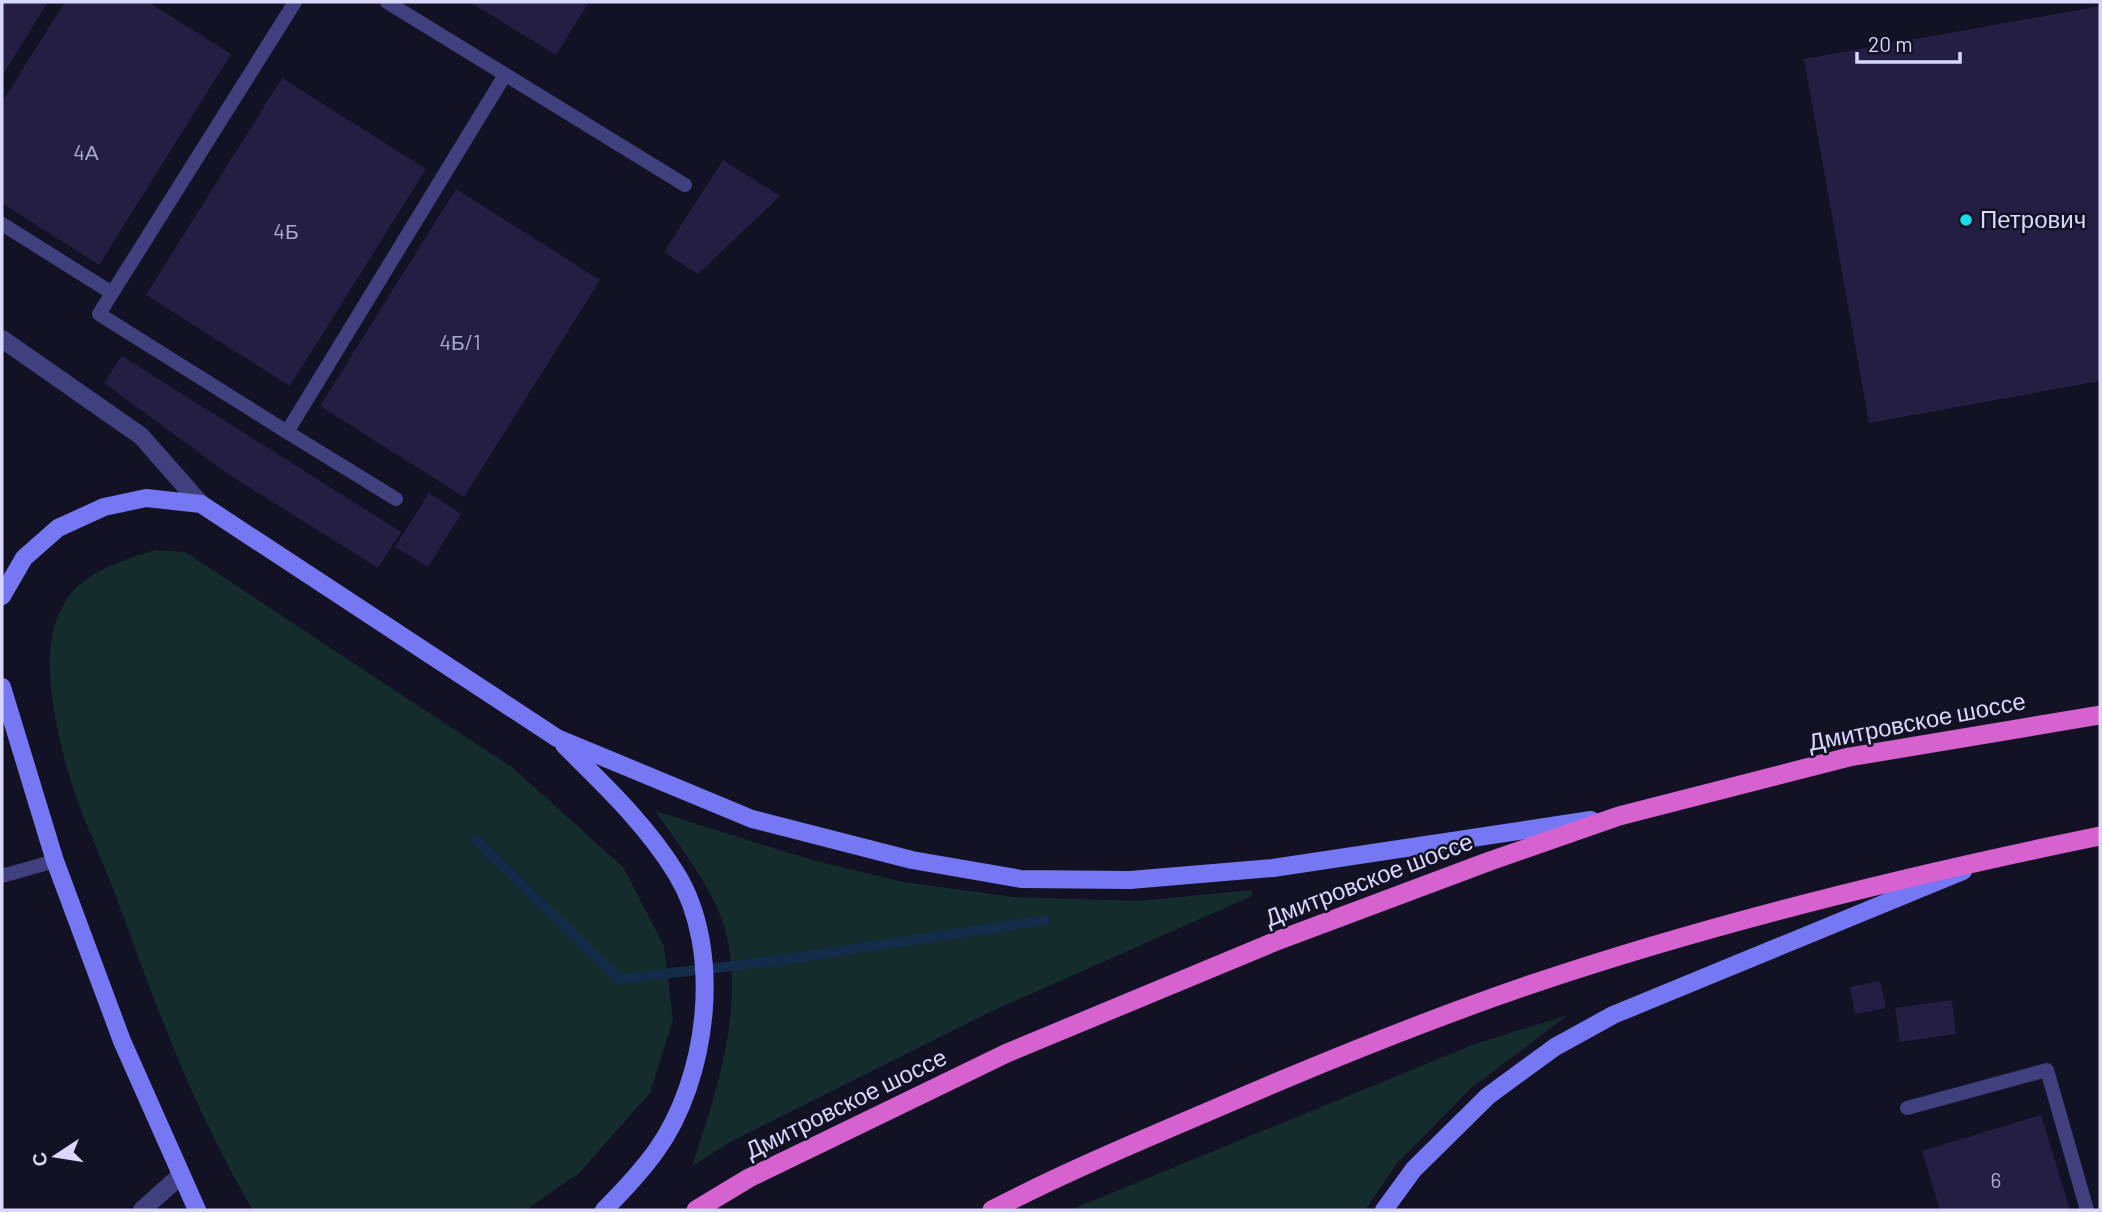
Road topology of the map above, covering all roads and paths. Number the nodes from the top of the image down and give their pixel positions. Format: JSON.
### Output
{"nodes":[{"id":1,"x":295,"y":2,"type":"edge"},
{"id":2,"x":387,"y":2,"type":"edge"},
{"id":3,"x":505,"y":75,"type":"junction"},
{"id":4,"x":685,"y":185,"type":"dead end"},
{"id":5,"x":2,"y":224,"type":"edge"},
{"id":6,"x":112,"y":293,"type":"junction"},
{"id":7,"x":2,"y":340,"type":"edge"},
{"id":8,"x":287,"y":432,"type":"junction"},
{"id":9,"x":396,"y":499,"type":"dead end"},
{"id":10,"x":201,"y":503,"type":"junction"},
{"id":11,"x":2,"y":596,"type":"edge"},
{"id":12,"x":2,"y":687,"type":"edge"},
{"id":13,"x":2100,"y":715,"type":"edge"},
{"id":14,"x":557,"y":738,"type":"junction"},
{"id":15,"x":1619,"y":816,"type":"junction"},
{"id":16,"x":2100,"y":836,"type":"edge"},
{"id":17,"x":1998,"y":857,"type":"junction"},
{"id":18,"x":55,"y":861,"type":"junction"},
{"id":19,"x":2,"y":876,"type":"edge"},
{"id":20,"x":1907,"y":1108,"type":"dead end"},
{"id":21,"x":180,"y":1176,"type":"junction"},
{"id":22,"x":142,"y":1210,"type":"edge"},
{"id":23,"x":197,"y":1210,"type":"edge"},
{"id":24,"x":604,"y":1210,"type":"edge"},
{"id":25,"x":696,"y":1210,"type":"edge"},
{"id":26,"x":992,"y":1210,"type":"edge"},
{"id":27,"x":1384,"y":1210,"type":"edge"},
{"id":28,"x":2087,"y":1210,"type":"edge"}],
"edges":[{"from":1,"to":6,"type":"lane"},
{"from":2,"to":3,"type":"lane"},
{"from":3,"to":4,"type":"lane"},
{"from":3,"to":8,"type":"lane"},
{"from":5,"to":6,"type":"lane"},
{"from":6,"to":8,"type":"lane"},
{"from":7,"to":10,"type":"street"},
{"from":8,"to":9,"type":"lane"},
{"from":10,"to":11,"type":"main road"},
{"from":10,"to":14,"type":"main road"},
{"from":12,"to":18,"type":"main road"},
{"from":13,"to":15,"type":"highway","name":"Дмитровское шоссе"},
{"from":14,"to":15,"type":"main road"},
{"from":14,"to":24,"type":"main road"},
{"from":15,"to":25,"type":"highway","name":"Дмитровское шоссе"},
{"from":16,"to":17,"type":"highway"},
{"from":17,"to":26,"type":"highway"},
{"from":17,"to":27,"type":"main road"},
{"from":18,"to":19,"type":"lane"},
{"from":18,"to":21,"type":"main road"},
{"from":20,"to":28,"type":"lane"},
{"from":21,"to":22,"type":"street"},
{"from":21,"to":23,"type":"main road"}]}
